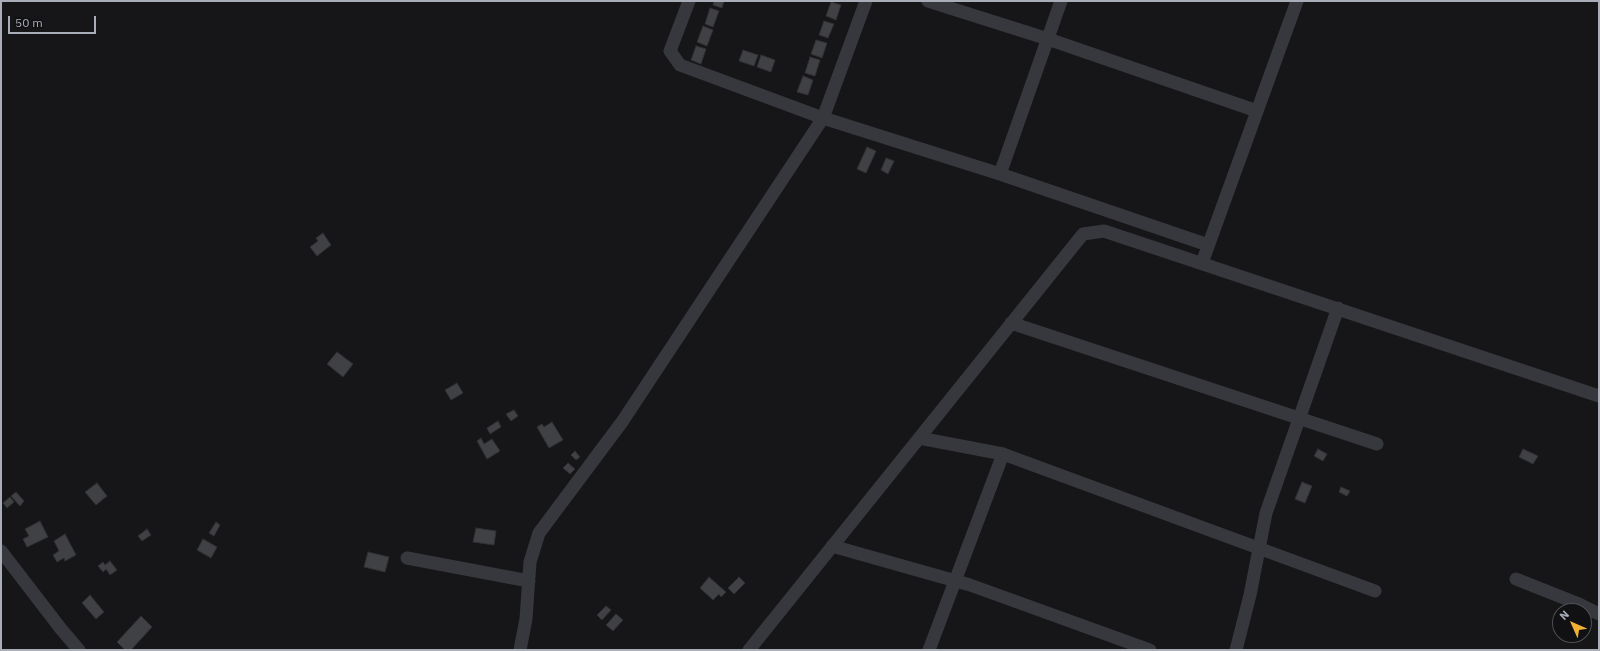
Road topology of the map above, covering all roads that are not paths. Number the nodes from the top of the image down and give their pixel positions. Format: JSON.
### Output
{"nodes":[{"id":1,"x":689,"y":1,"type":"edge"},
{"id":2,"x":866,"y":1,"type":"edge"},
{"id":3,"x":928,"y":1,"type":"edge"},
{"id":4,"x":1061,"y":1,"type":"edge"},
{"id":5,"x":1297,"y":1,"type":"edge"},
{"id":6,"x":1048,"y":39,"type":"junction"},
{"id":7,"x":1257,"y":111,"type":"junction"},
{"id":8,"x":823,"y":118,"type":"junction"},
{"id":9,"x":1000,"y":174,"type":"junction"},
{"id":10,"x":1208,"y":245,"type":"junction"},
{"id":11,"x":1202,"y":263,"type":"junction"},
{"id":12,"x":1338,"y":308,"type":"junction"},
{"id":13,"x":1011,"y":323,"type":"junction"},
{"id":14,"x":1599,"y":396,"type":"edge"},
{"id":15,"x":1299,"y":418,"type":"junction"},
{"id":16,"x":919,"y":438,"type":"junction"},
{"id":17,"x":1377,"y":444,"type":"dead end"},
{"id":18,"x":1003,"y":454,"type":"junction"},
{"id":19,"x":832,"y":546,"type":"junction"},
{"id":20,"x":1259,"y":548,"type":"junction"},
{"id":21,"x":1,"y":551,"type":"edge"},
{"id":22,"x":407,"y":558,"type":"dead end"},
{"id":23,"x":1516,"y":579,"type":"dead end"},
{"id":24,"x":529,"y":581,"type":"junction"},
{"id":25,"x":955,"y":581,"type":"junction"},
{"id":26,"x":1375,"y":591,"type":"dead end"},
{"id":27,"x":1599,"y":614,"type":"edge"},
{"id":28,"x":79,"y":650,"type":"edge"},
{"id":29,"x":520,"y":650,"type":"edge"},
{"id":30,"x":749,"y":650,"type":"edge"},
{"id":31,"x":929,"y":650,"type":"edge"},
{"id":32,"x":1150,"y":650,"type":"edge"},
{"id":33,"x":1236,"y":650,"type":"edge"}],
"edges":[{"from":1,"to":8,"type":"street"},
{"from":2,"to":8,"type":"street"},
{"from":3,"to":6,"type":"street"},
{"from":4,"to":6,"type":"street"},
{"from":5,"to":7,"type":"street"},
{"from":6,"to":7,"type":"street"},
{"from":6,"to":9,"type":"street"},
{"from":7,"to":10,"type":"street"},
{"from":8,"to":9,"type":"street"},
{"from":8,"to":24,"type":"street"},
{"from":9,"to":10,"type":"street"},
{"from":10,"to":11,"type":"street"},
{"from":11,"to":12,"type":"street"},
{"from":11,"to":13,"type":"street"},
{"from":12,"to":14,"type":"street"},
{"from":12,"to":15,"type":"street"},
{"from":13,"to":15,"type":"street"},
{"from":13,"to":16,"type":"street"},
{"from":15,"to":17,"type":"street"},
{"from":15,"to":20,"type":"street"},
{"from":16,"to":18,"type":"street"},
{"from":16,"to":19,"type":"street"},
{"from":18,"to":20,"type":"street"},
{"from":18,"to":25,"type":"street"},
{"from":19,"to":25,"type":"street"},
{"from":19,"to":30,"type":"street"},
{"from":20,"to":26,"type":"street"},
{"from":20,"to":33,"type":"street"},
{"from":21,"to":28,"type":"street"},
{"from":22,"to":24,"type":"street"},
{"from":23,"to":27,"type":"street"},
{"from":24,"to":29,"type":"street"},
{"from":25,"to":31,"type":"street"},
{"from":25,"to":32,"type":"street"}]}
